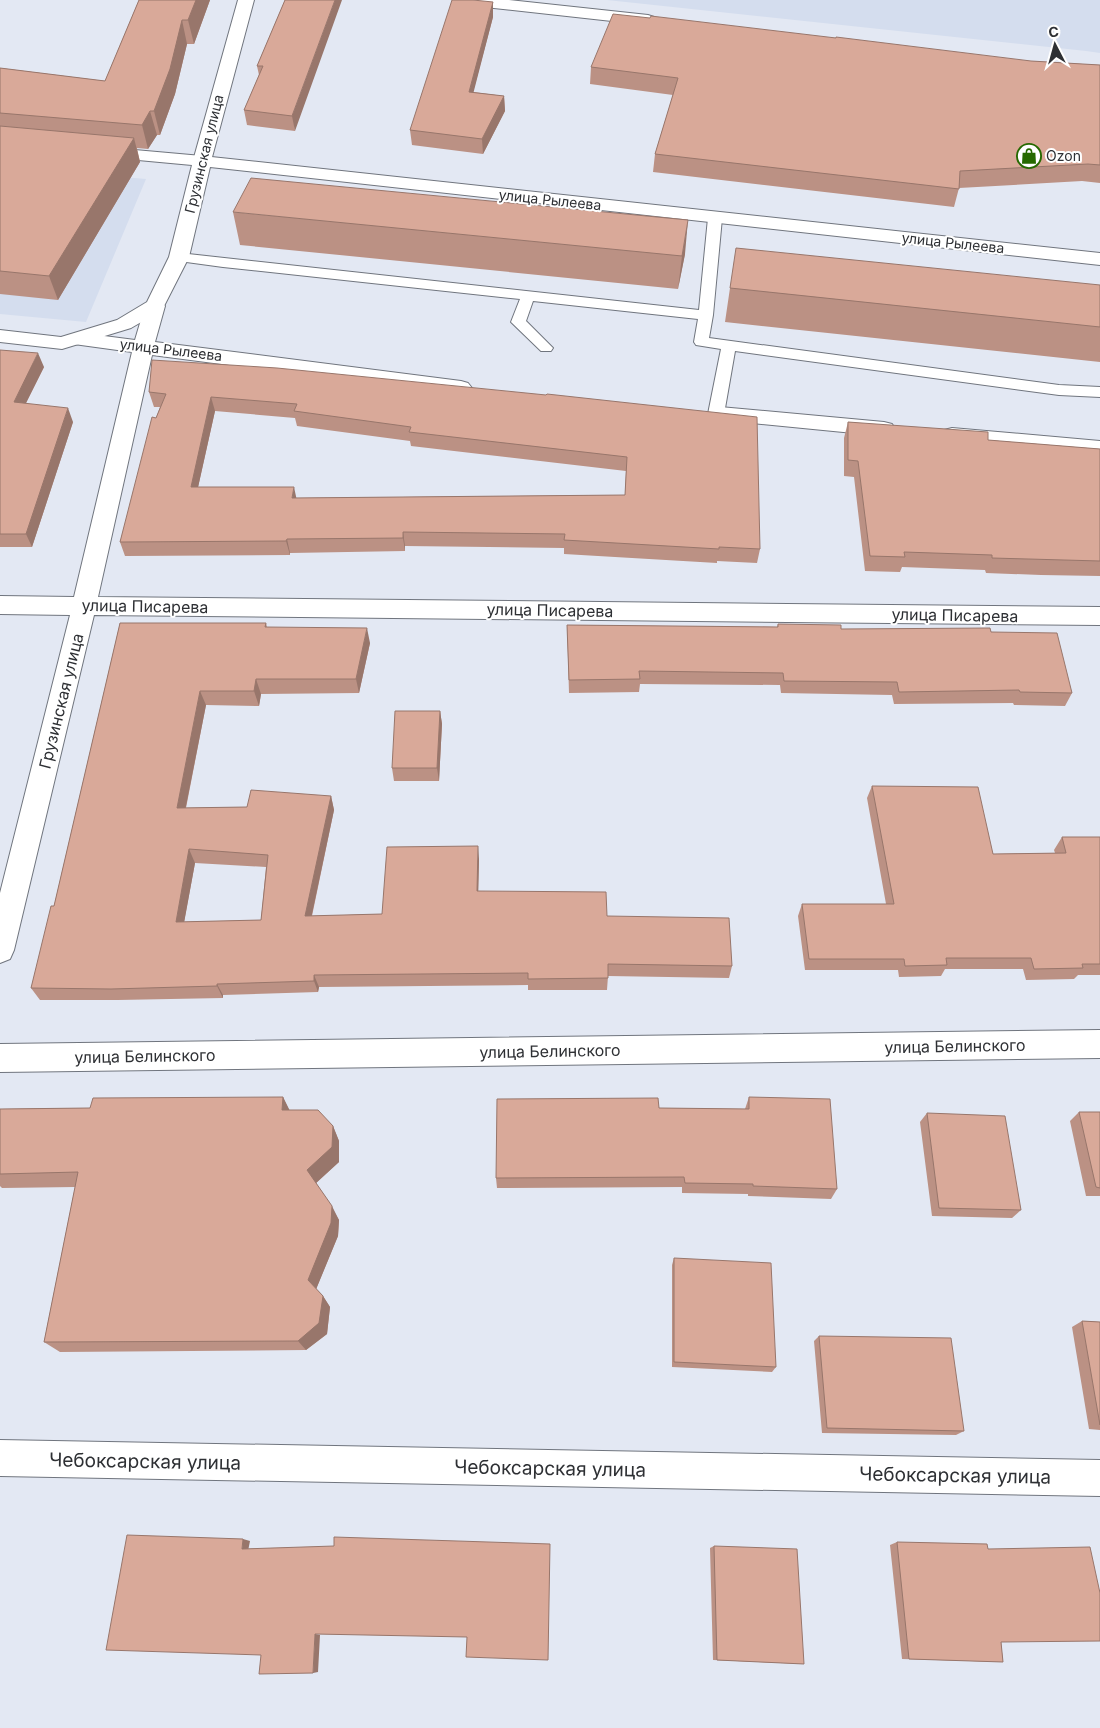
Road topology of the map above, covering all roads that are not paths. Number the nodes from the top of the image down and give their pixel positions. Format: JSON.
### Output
{"nodes":[{"id":1,"x":246,"y":0,"type":"edge"},
{"id":2,"x":466,"y":0,"type":"edge"},
{"id":3,"x":664,"y":22,"type":"edge"},
{"id":4,"x":86,"y":151,"type":"edge"},
{"id":5,"x":202,"y":161,"type":"junction"},
{"id":6,"x":715,"y":218,"type":"junction"},
{"id":7,"x":179,"y":257,"type":"junction"},
{"id":8,"x":1100,"y":259,"type":"edge"},
{"id":9,"x":528,"y":296,"type":"junction"},
{"id":10,"x":155,"y":306,"type":"junction"},
{"id":11,"x":706,"y":314,"type":"junction"},
{"id":12,"x":0,"y":336,"type":"edge"},
{"id":13,"x":81,"y":339,"type":"junction"},
{"id":14,"x":729,"y":345,"type":"junction"},
{"id":15,"x":143,"y":347,"type":"junction"},
{"id":16,"x":546,"y":348,"type":"dead end"},
{"id":17,"x":483,"y":390,"type":"edge"},
{"id":18,"x":1100,"y":392,"type":"edge"},
{"id":19,"x":716,"y":414,"type":"joint"},
{"id":20,"x":903,"y":431,"type":"edge"},
{"id":21,"x":933,"y":433,"type":"edge"},
{"id":22,"x":1100,"y":448,"type":"edge"},
{"id":23,"x":0,"y":605,"type":"edge"},
{"id":24,"x":84,"y":605,"type":"junction"},
{"id":25,"x":1100,"y":616,"type":"edge"},
{"id":26,"x":4,"y":915,"type":"edge"},
{"id":27,"x":0,"y":950,"type":"edge"},
{"id":28,"x":1100,"y":1044,"type":"edge"},
{"id":29,"x":0,"y":1058,"type":"edge"},
{"id":30,"x":0,"y":1458,"type":"edge"},
{"id":31,"x":1100,"y":1478,"type":"edge"}],
"edges":[{"from":1,"to":5,"type":"street","name":"Грузинская улица"},
{"from":2,"to":3,"type":"street"},
{"from":4,"to":5,"type":"street","name":"улица Рылеева"},
{"from":5,"to":6,"type":"street","name":"улица Рылеева"},
{"from":5,"to":7,"type":"street","name":"Грузинская улица"},
{"from":6,"to":8,"type":"street","name":"улица Рылеева"},
{"from":6,"to":11,"type":"lane"},
{"from":7,"to":9,"type":"lane"},
{"from":7,"to":10,"type":"street","name":"Грузинская улица"},
{"from":9,"to":11,"type":"lane"},
{"from":9,"to":16,"type":"lane"},
{"from":10,"to":13,"type":"street"},
{"from":10,"to":15,"type":"street","name":"Грузинская улица"},
{"from":11,"to":14,"type":"lane"},
{"from":12,"to":13,"type":"street","name":"улица Рылеева"},
{"from":13,"to":15,"type":"street","name":"улица Рылеева"},
{"from":14,"to":18,"type":"lane"},
{"from":14,"to":19,"type":"lane"},
{"from":15,"to":17,"type":"street","name":"улица Рылеева"},
{"from":15,"to":24,"type":"street","name":"Грузинская улица"},
{"from":19,"to":20,"type":"street"},
{"from":21,"to":22,"type":"street"},
{"from":23,"to":24,"type":"street","name":"улица Писарева"},
{"from":24,"to":25,"type":"street","name":"улица Писарева"},
{"from":24,"to":26,"type":"street","name":"Грузинская улица"},
{"from":26,"to":27,"type":"street","name":"Грузинская улица"},
{"from":28,"to":29,"type":"street","name":"улица Белинского"},
{"from":30,"to":31,"type":"street","name":"Чебоксарская улица"}]}
